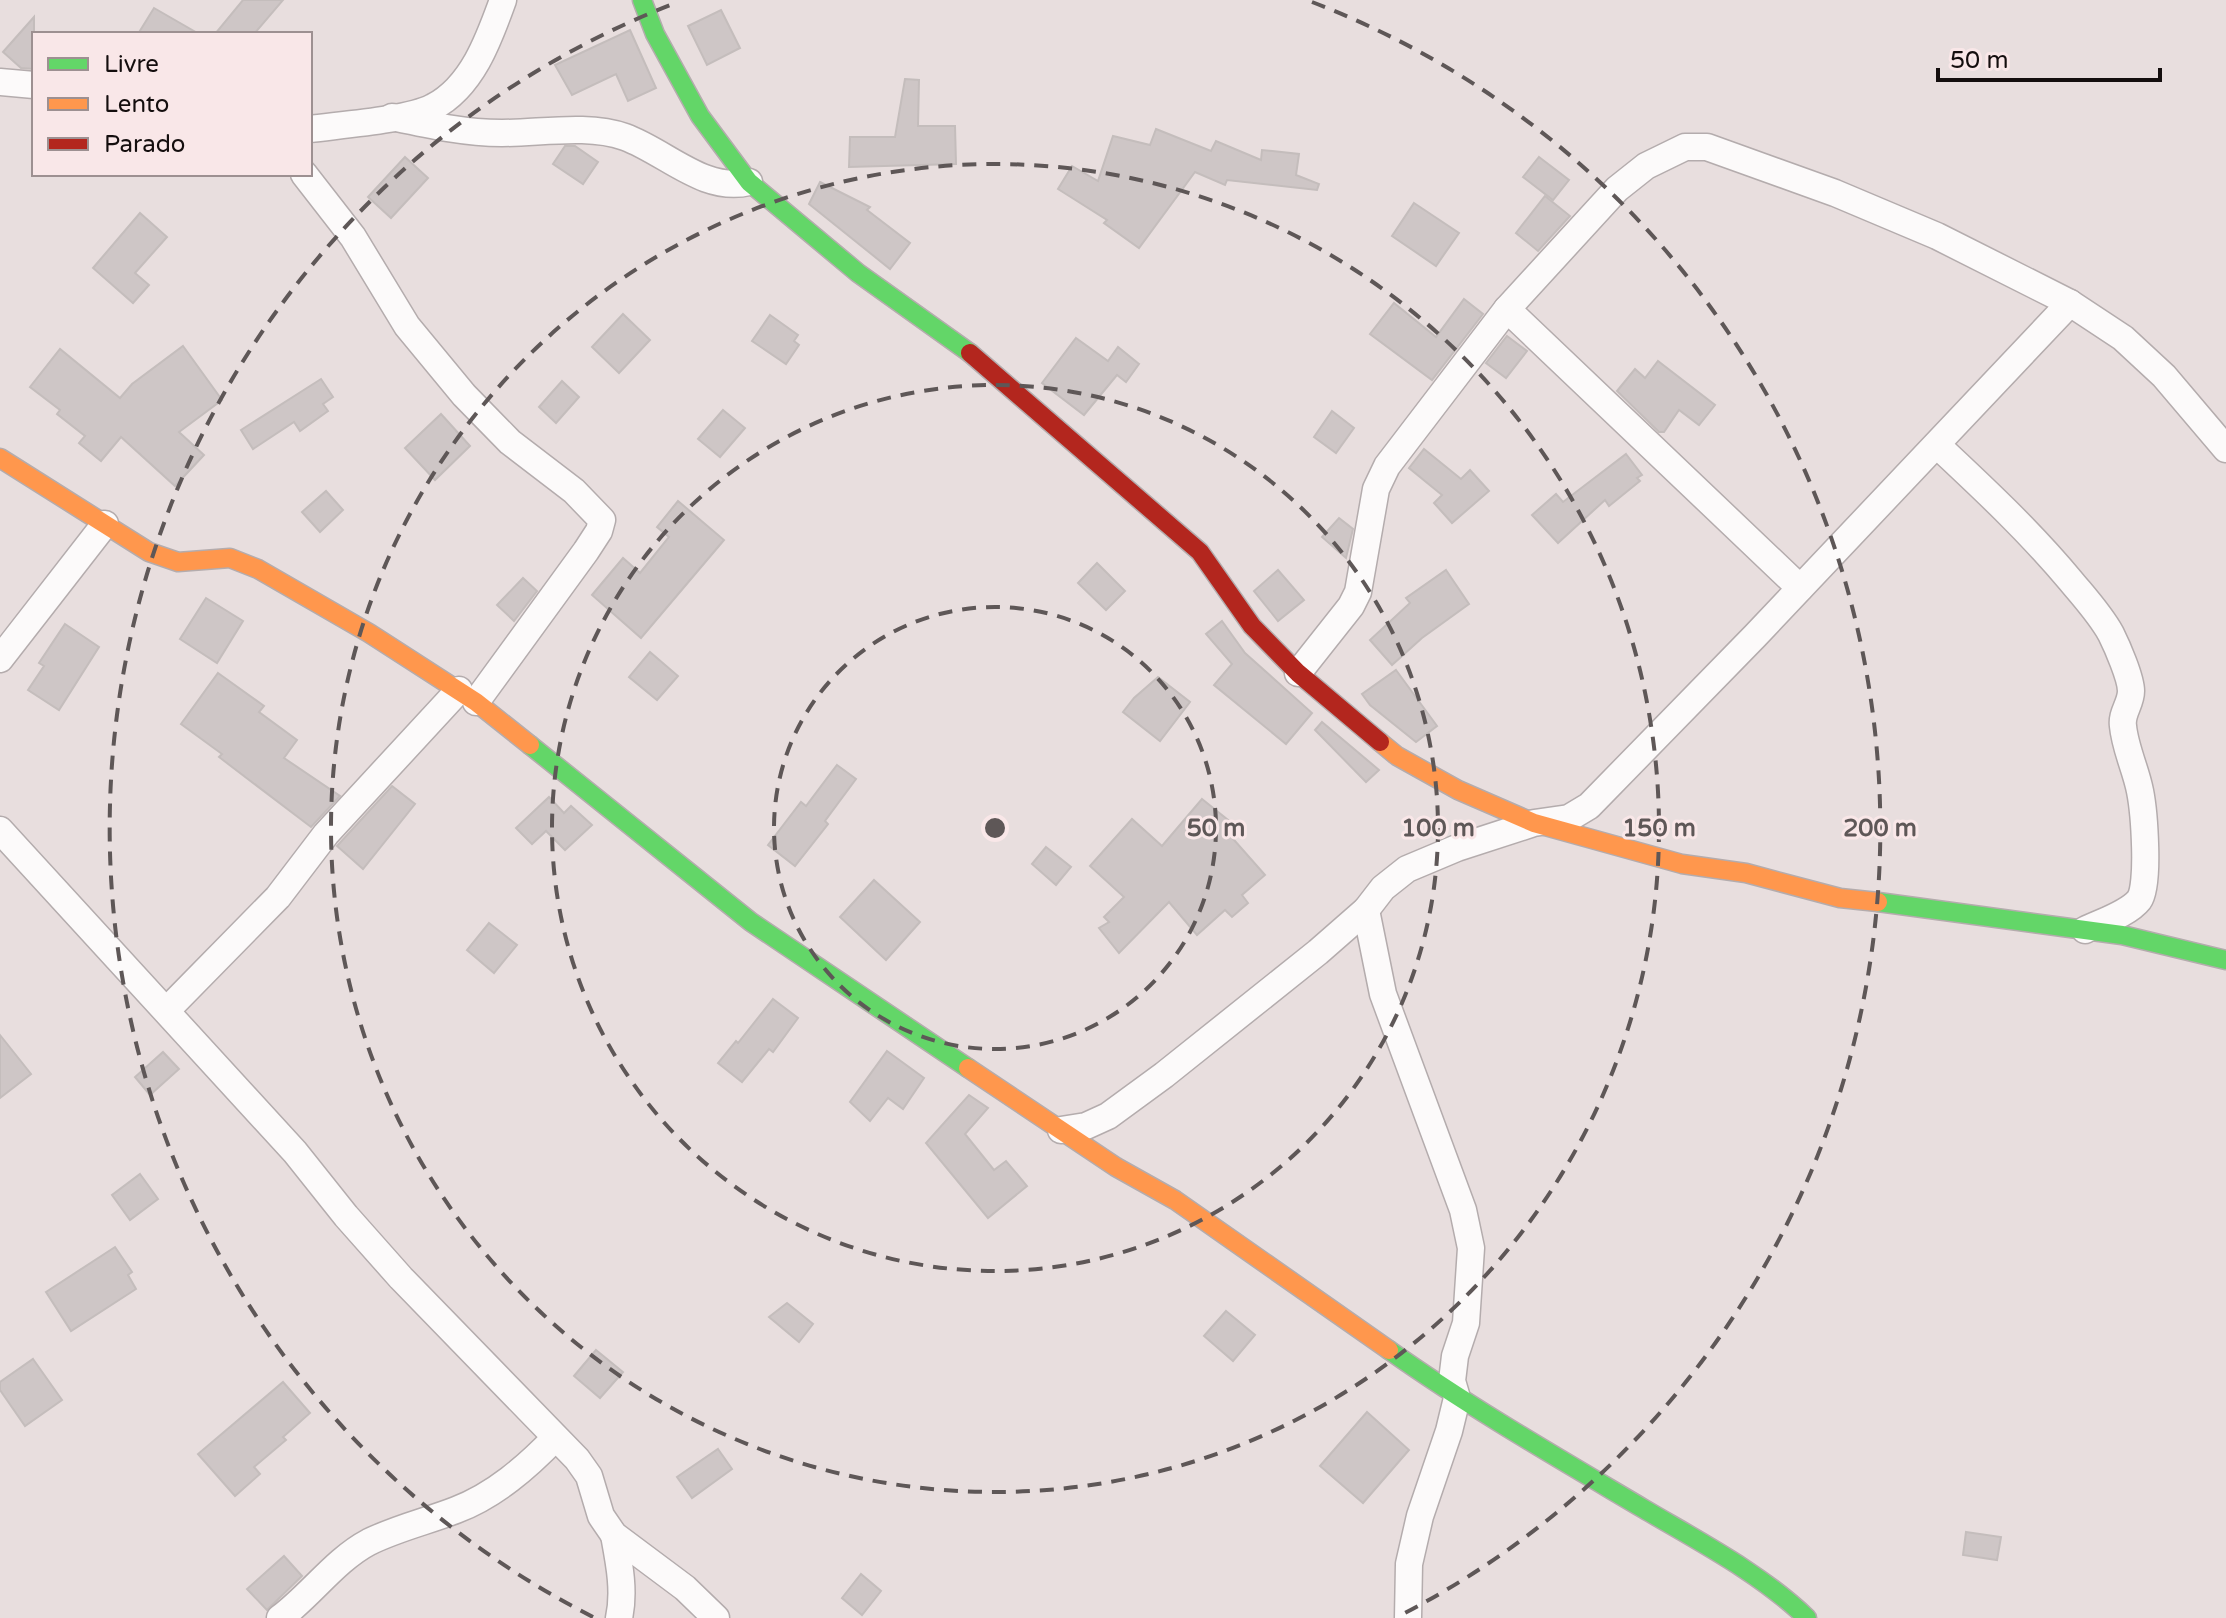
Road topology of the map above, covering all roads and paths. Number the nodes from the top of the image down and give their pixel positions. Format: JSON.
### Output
{"nodes":[{"id":1,"x":503,"y":0,"type":"edge"},
{"id":2,"x":642,"y":0,"type":"edge"},
{"id":3,"x":0,"y":82,"type":"edge"},
{"id":4,"x":32,"y":85,"type":"edge"},
{"id":5,"x":392,"y":117,"type":"junction"},
{"id":6,"x":312,"y":129,"type":"edge"},
{"id":7,"x":306,"y":176,"type":"edge"},
{"id":8,"x":749,"y":182,"type":"junction"},
{"id":9,"x":2070,"y":303,"type":"junction"},
{"id":10,"x":1507,"y":309,"type":"junction"},
{"id":11,"x":1937,"y":445,"type":"junction"},
{"id":12,"x":2226,"y":449,"type":"edge"},
{"id":13,"x":0,"y":458,"type":"edge"},
{"id":14,"x":105,"y":524,"type":"junction"},
{"id":15,"x":1800,"y":588,"type":"junction"},
{"id":16,"x":0,"y":659,"type":"edge"},
{"id":17,"x":1298,"y":673,"type":"junction"},
{"id":18,"x":468,"y":696,"type":"junction"},
{"id":19,"x":1534,"y":823,"type":"junction"},
{"id":20,"x":0,"y":830,"type":"edge"},
{"id":21,"x":1366,"y":910,"type":"junction"},
{"id":22,"x":2085,"y":930,"type":"junction"},
{"id":23,"x":2226,"y":960,"type":"edge"},
{"id":24,"x":167,"y":1010,"type":"junction"},
{"id":25,"x":1061,"y":1130,"type":"junction"},
{"id":26,"x":1457,"y":1398,"type":"junction"},
{"id":27,"x":555,"y":1438,"type":"junction"},
{"id":28,"x":614,"y":1535,"type":"junction"},
{"id":29,"x":280,"y":1618,"type":"edge"},
{"id":30,"x":619,"y":1618,"type":"edge"},
{"id":31,"x":716,"y":1618,"type":"edge"},
{"id":32,"x":1408,"y":1618,"type":"edge"},
{"id":33,"x":1807,"y":1618,"type":"edge"}],
"edges":[{"from":1,"to":5,"type":"street"},
{"from":2,"to":8,"type":"street"},
{"from":3,"to":4,"type":"street"},
{"from":5,"to":6,"type":"street"},
{"from":5,"to":8,"type":"street"},
{"from":7,"to":18,"type":"street"},
{"from":8,"to":17,"type":"street"},
{"from":9,"to":10,"type":"street"},
{"from":9,"to":11,"type":"street"},
{"from":9,"to":12,"type":"street"},
{"from":10,"to":15,"type":"street"},
{"from":10,"to":17,"type":"street"},
{"from":11,"to":15,"type":"street"},
{"from":11,"to":22,"type":"street"},
{"from":13,"to":14,"type":"street"},
{"from":14,"to":16,"type":"street"},
{"from":14,"to":18,"type":"street"},
{"from":15,"to":19,"type":"street"},
{"from":17,"to":19,"type":"street"},
{"from":18,"to":24,"type":"street"},
{"from":18,"to":25,"type":"street"},
{"from":19,"to":21,"type":"street"},
{"from":19,"to":22,"type":"street"},
{"from":20,"to":24,"type":"street"},
{"from":21,"to":25,"type":"street"},
{"from":21,"to":26,"type":"street"},
{"from":22,"to":23,"type":"street"},
{"from":24,"to":27,"type":"street"},
{"from":25,"to":26,"type":"street"},
{"from":26,"to":32,"type":"street"},
{"from":26,"to":33,"type":"street"},
{"from":27,"to":28,"type":"street"},
{"from":27,"to":29,"type":"street"},
{"from":28,"to":30,"type":"street"},
{"from":28,"to":31,"type":"street"}]}
